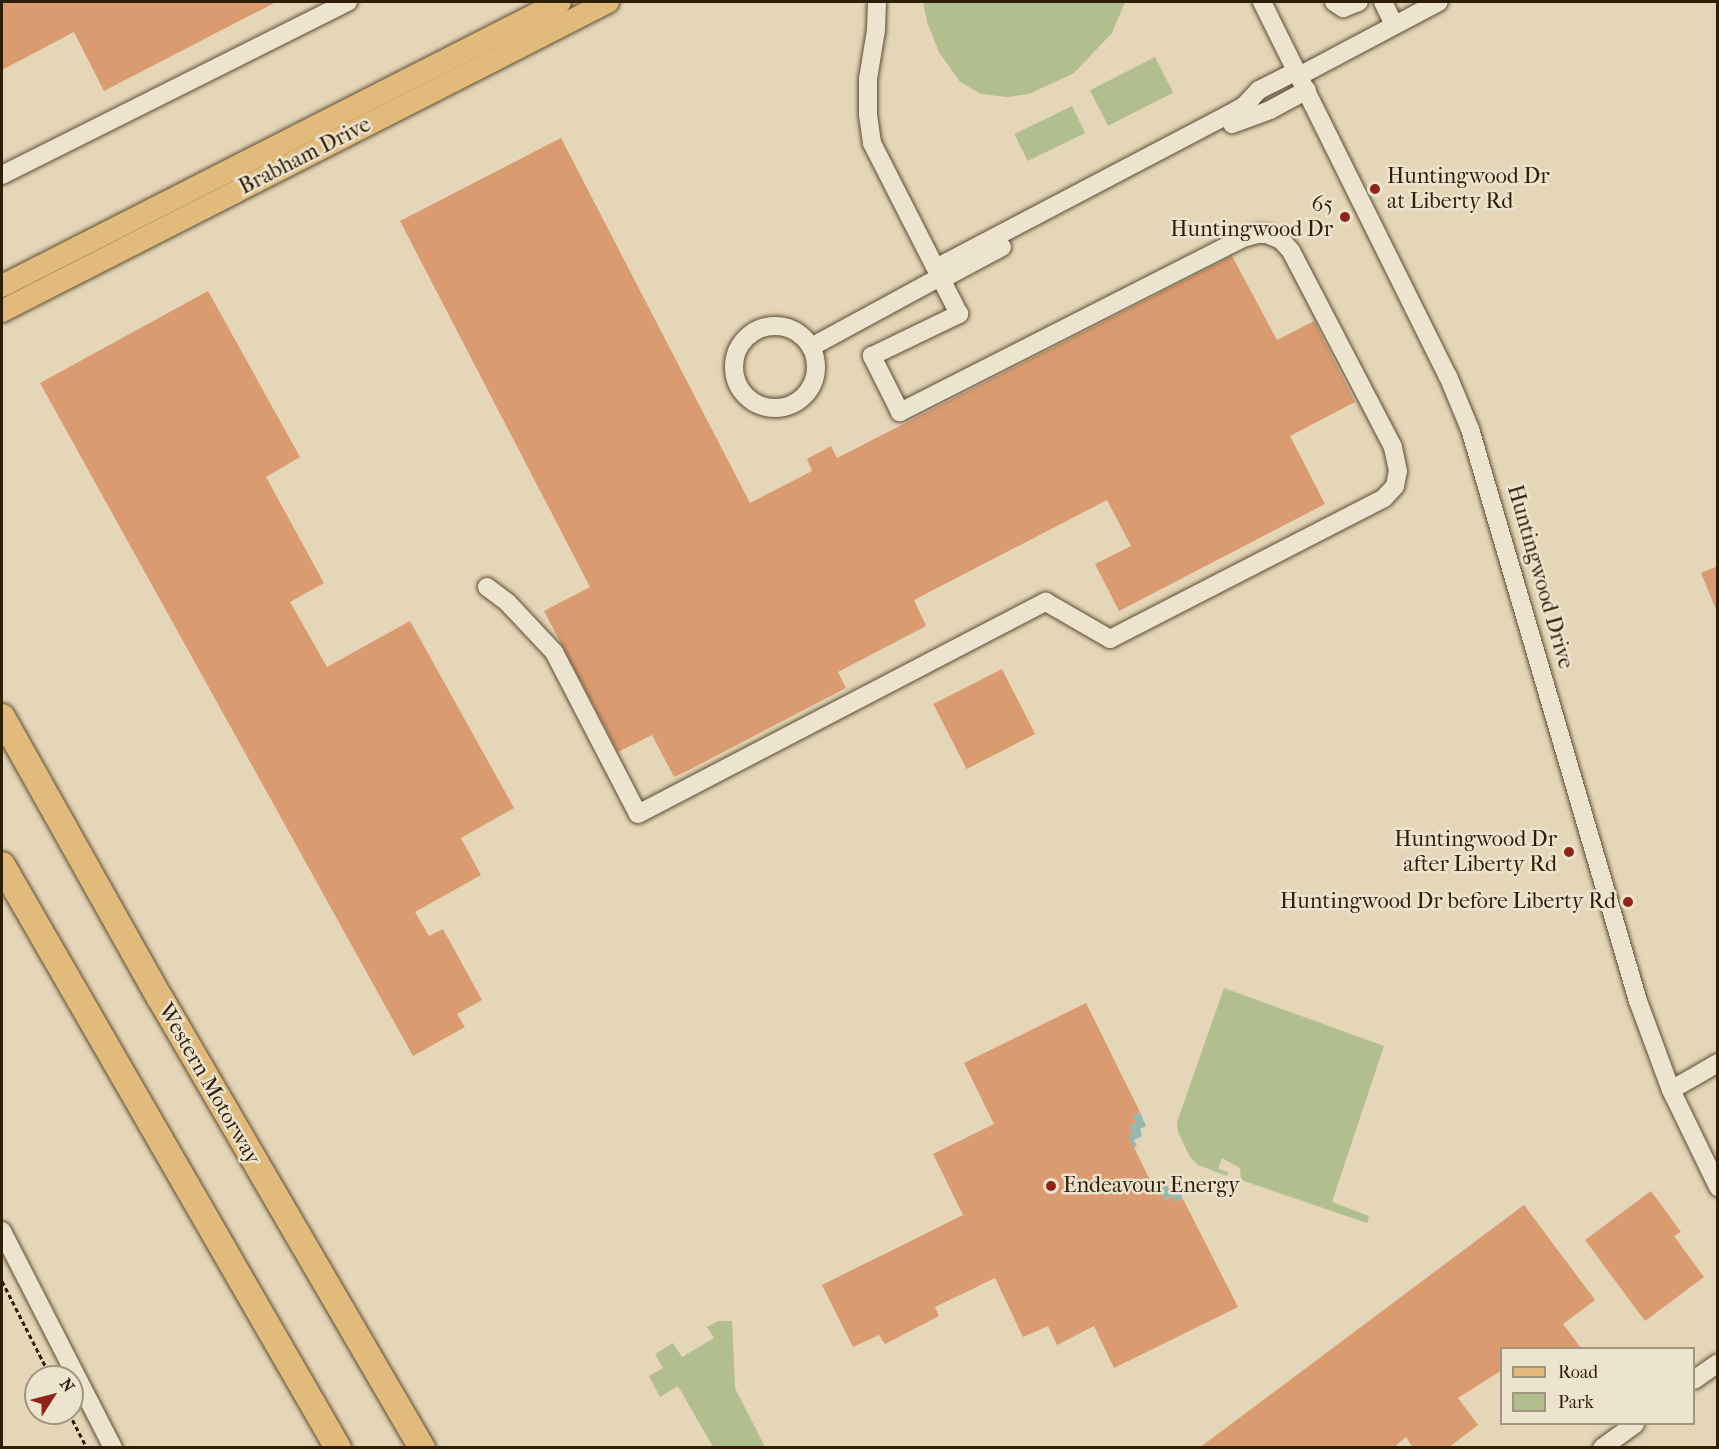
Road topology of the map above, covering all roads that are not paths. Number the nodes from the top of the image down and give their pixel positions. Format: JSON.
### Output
{"nodes":[{"id":1,"x":348,"y":2,"type":"edge"},
{"id":2,"x":560,"y":2,"type":"edge"},
{"id":3,"x":608,"y":2,"type":"edge"},
{"id":4,"x":877,"y":2,"type":"edge"},
{"id":5,"x":1262,"y":2,"type":"edge"},
{"id":6,"x":1334,"y":2,"type":"edge"},
{"id":7,"x":1359,"y":2,"type":"edge"},
{"id":8,"x":1383,"y":2,"type":"edge"},
{"id":9,"x":1439,"y":2,"type":"edge"},
{"id":10,"x":1394,"y":25,"type":"junction"},
{"id":11,"x":1301,"y":79,"type":"junction"},
{"id":12,"x":2,"y":176,"type":"edge"},
{"id":13,"x":939,"y":275,"type":"junction"},
{"id":14,"x":2,"y":286,"type":"edge"},
{"id":15,"x":2,"y":311,"type":"edge"},
{"id":16,"x":811,"y":347,"type":"junction"},
{"id":17,"x":487,"y":587,"type":"dead end"},
{"id":18,"x":2,"y":717,"type":"edge"},
{"id":19,"x":2,"y":865,"type":"edge"},
{"id":20,"x":1718,"y":1063,"type":"edge"},
{"id":21,"x":1671,"y":1090,"type":"junction"},
{"id":22,"x":1718,"y":1187,"type":"edge"},
{"id":23,"x":2,"y":1231,"type":"edge"},
{"id":24,"x":1718,"y":1363,"type":"edge"},
{"id":25,"x":1695,"y":1379,"type":"edge"},
{"id":26,"x":1634,"y":1425,"type":"edge"},
{"id":27,"x":113,"y":1448,"type":"edge"},
{"id":28,"x":338,"y":1448,"type":"edge"},
{"id":29,"x":422,"y":1448,"type":"edge"},
{"id":30,"x":1602,"y":1448,"type":"edge"}],
"edges":[{"from":1,"to":12,"type":"street"},
{"from":2,"to":14,"type":"main road","name":"Brabham Drive"},
{"from":3,"to":15,"type":"main road","name":"Brabham Drive"},
{"from":4,"to":13,"type":"street"},
{"from":5,"to":11,"type":"street","name":"Huntingwood Drive"},
{"from":6,"to":7,"type":"street"},
{"from":8,"to":10,"type":"street"},
{"from":9,"to":10,"type":"street"},
{"from":10,"to":11,"type":"street"},
{"from":11,"to":13,"type":"street"},
{"from":11,"to":21,"type":"street","name":"Huntingwood Drive"},
{"from":13,"to":16,"type":"street"},
{"from":13,"to":17,"type":"street"},
{"from":16,"to":16,"type":"street"},
{"from":18,"to":29,"type":"highway","name":"Western Motorway"},
{"from":19,"to":28,"type":"highway"},
{"from":20,"to":21,"type":"street"},
{"from":21,"to":22,"type":"street","name":"Huntingwood Drive"},
{"from":23,"to":27,"type":"street"},
{"from":24,"to":25,"type":"street"},
{"from":26,"to":30,"type":"street"}]}
